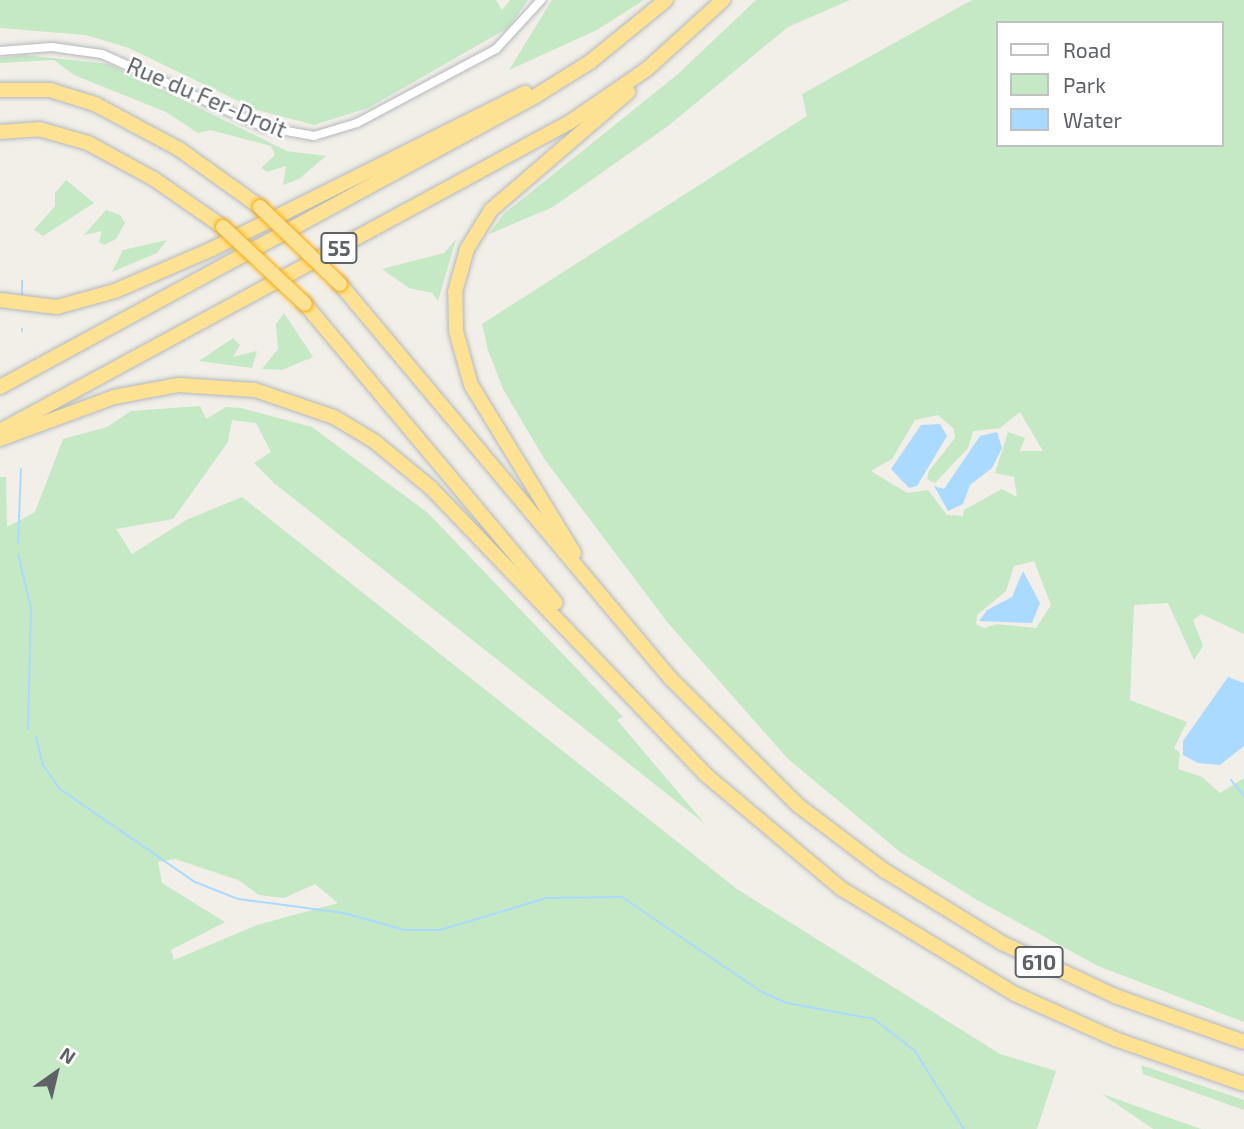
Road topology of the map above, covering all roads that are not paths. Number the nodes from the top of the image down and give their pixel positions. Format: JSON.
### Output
{"nodes":[{"id":1,"x":541,"y":0,"type":"edge"},
{"id":2,"x":666,"y":0,"type":"edge"},
{"id":3,"x":723,"y":0,"type":"edge"},
{"id":4,"x":0,"y":51,"type":"edge"},
{"id":5,"x":669,"y":51,"type":"junction"},
{"id":6,"x":580,"y":68,"type":"junction"},
{"id":7,"x":0,"y":90,"type":"edge"},
{"id":8,"x":0,"y":132,"type":"edge"},
{"id":9,"x":0,"y":300,"type":"edge"},
{"id":10,"x":0,"y":387,"type":"edge"},
{"id":11,"x":0,"y":432,"type":"edge"},
{"id":12,"x":0,"y":439,"type":"edge"},
{"id":13,"x":607,"y":604,"type":"junction"},
{"id":14,"x":643,"y":708,"type":"junction"},
{"id":15,"x":1244,"y":1042,"type":"edge"},
{"id":16,"x":1244,"y":1084,"type":"edge"}],
"edges":[{"from":1,"to":4,"type":"street","name":"Rue du Fer-Droit"},
{"from":2,"to":6,"type":"highway","number":"55"},
{"from":3,"to":5,"type":"highway","number":"55"},
{"from":5,"to":11,"type":"highway","number":"55"},
{"from":5,"to":13,"type":"highway"},
{"from":6,"to":9,"type":"highway"},
{"from":6,"to":10,"type":"highway","number":"55"},
{"from":7,"to":13,"type":"highway","bridge":true},
{"from":8,"to":14,"type":"highway","bridge":true},
{"from":12,"to":14,"type":"highway"},
{"from":13,"to":15,"type":"highway","number":"610"},
{"from":14,"to":16,"type":"highway","number":"610"}]}
